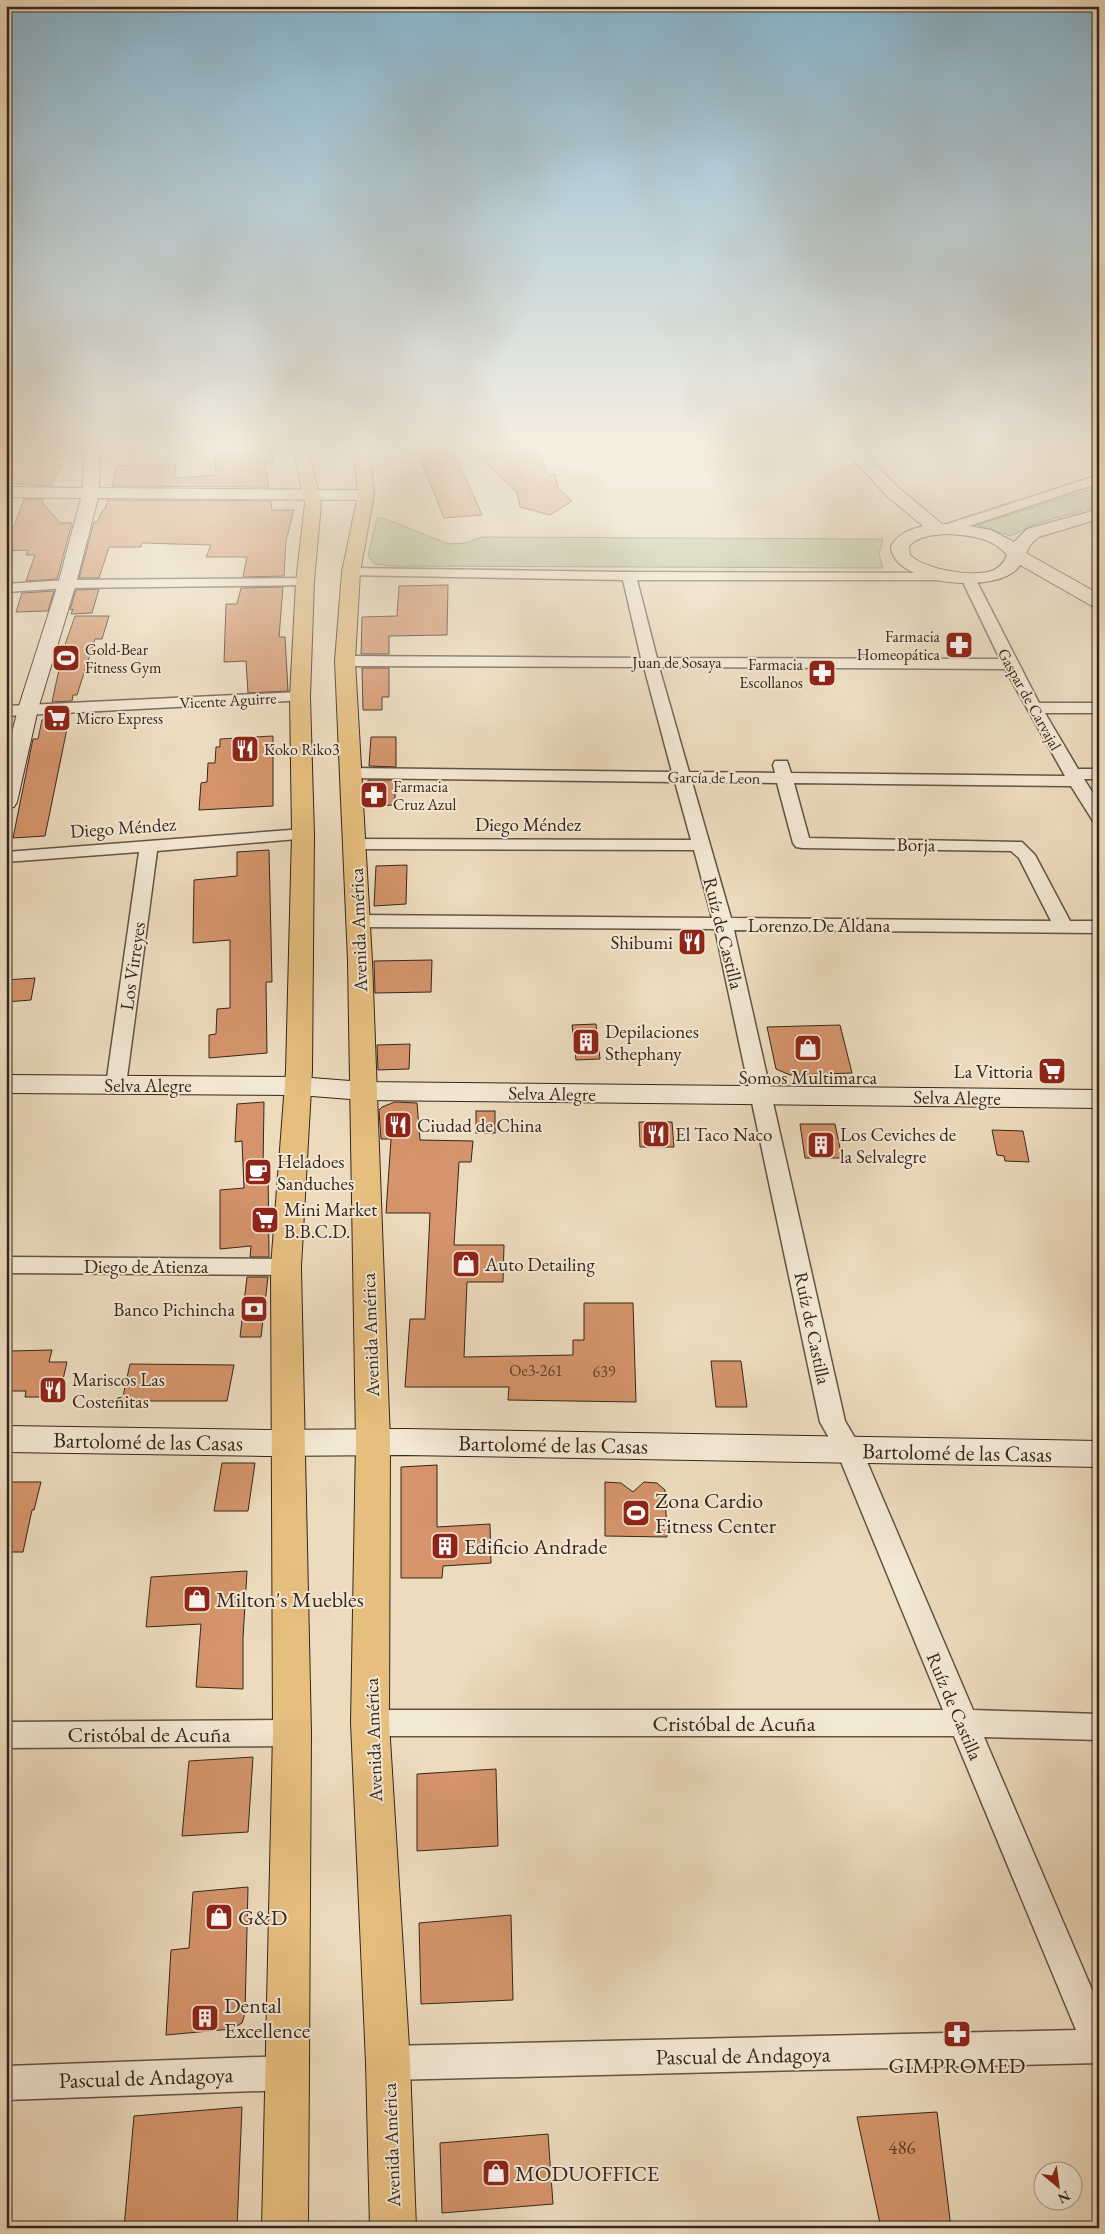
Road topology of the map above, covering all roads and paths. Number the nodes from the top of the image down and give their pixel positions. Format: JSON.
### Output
{"nodes":[{"id":1,"x":76,"y":549,"type":"edge"},
{"id":2,"x":308,"y":549,"type":"edge"},
{"id":3,"x":355,"y":549,"type":"edge"},
{"id":4,"x":899,"y":549,"type":"edge"},
{"id":5,"x":1012,"y":549,"type":"edge"},
{"id":6,"x":1019,"y":549,"type":"edge"},
{"id":7,"x":1016,"y":555,"type":"junction"},
{"id":8,"x":350,"y":572,"type":"junction"},
{"id":9,"x":994,"y":574,"type":"junction"},
{"id":10,"x":629,"y":576,"type":"junction"},
{"id":11,"x":960,"y":577,"type":"junction"},
{"id":12,"x":305,"y":582,"type":"junction"},
{"id":13,"x":1063,"y":582,"type":"junction"},
{"id":14,"x":67,"y":584,"type":"junction"},
{"id":15,"x":6,"y":588,"type":"edge"},
{"id":16,"x":1099,"y":602,"type":"edge"},
{"id":17,"x":345,"y":661,"type":"junction"},
{"id":18,"x":650,"y":662,"type":"junction"},
{"id":19,"x":1010,"y":664,"type":"junction"},
{"id":20,"x":300,"y":697,"type":"junction"},
{"id":21,"x":1036,"y":708,"type":"junction"},
{"id":22,"x":1099,"y":708,"type":"edge"},
{"id":23,"x":28,"y":709,"type":"junction"},
{"id":24,"x":6,"y":710,"type":"edge"},
{"id":25,"x":351,"y":766,"type":"junction"},
{"id":26,"x":681,"y":770,"type":"junction"},
{"id":27,"x":783,"y":771,"type":"junction"},
{"id":28,"x":1099,"y":774,"type":"edge"},
{"id":29,"x":1072,"y":775,"type":"junction"},
{"id":30,"x":6,"y":802,"type":"edge"},
{"id":31,"x":1099,"y":817,"type":"edge"},
{"id":32,"x":303,"y":834,"type":"junction"},
{"id":33,"x":354,"y":844,"type":"junction"},
{"id":34,"x":702,"y":846,"type":"junction"},
{"id":35,"x":149,"y":847,"type":"junction"},
{"id":36,"x":6,"y":857,"type":"edge"},
{"id":37,"x":358,"y":921,"type":"junction"},
{"id":38,"x":724,"y":924,"type":"junction"},
{"id":39,"x":1062,"y":927,"type":"junction"},
{"id":40,"x":1099,"y":927,"type":"edge"},
{"id":41,"x":6,"y":1084,"type":"edge"},
{"id":42,"x":116,"y":1085,"type":"junction"},
{"id":43,"x":299,"y":1086,"type":"junction"},
{"id":44,"x":363,"y":1091,"type":"junction"},
{"id":45,"x":762,"y":1095,"type":"junction"},
{"id":46,"x":1099,"y":1099,"type":"edge"},
{"id":47,"x":6,"y":1265,"type":"edge"},
{"id":48,"x":286,"y":1267,"type":"junction"},
{"id":49,"x":6,"y":1439,"type":"edge"},
{"id":50,"x":373,"y":1441,"type":"junction"},
{"id":51,"x":288,"y":1443,"type":"junction"},
{"id":52,"x":849,"y":1450,"type":"junction"},
{"id":53,"x":1099,"y":1454,"type":"edge"},
{"id":54,"x":370,"y":1723,"type":"junction"},
{"id":55,"x":963,"y":1723,"type":"junction"},
{"id":56,"x":1099,"y":1727,"type":"edge"},
{"id":57,"x":292,"y":1733,"type":"junction"},
{"id":58,"x":6,"y":1735,"type":"edge"},
{"id":59,"x":1099,"y":2046,"type":"edge"},
{"id":60,"x":388,"y":2063,"type":"junction"},
{"id":61,"x":286,"y":2073,"type":"junction"},
{"id":62,"x":6,"y":2083,"type":"edge"},
{"id":63,"x":285,"y":2228,"type":"edge"},
{"id":64,"x":393,"y":2228,"type":"edge"}],
"edges":[{"from":1,"to":14,"type":"street"},
{"from":2,"to":12,"type":"main road"},
{"from":3,"to":8,"type":"main road","name":"Avenida América"},
{"from":4,"to":11,"type":"street"},
{"from":5,"to":7,"type":"street"},
{"from":6,"to":7,"type":"street"},
{"from":7,"to":9,"type":"street"},
{"from":7,"to":13,"type":"street"},
{"from":8,"to":10,"type":"street"},
{"from":8,"to":17,"type":"main road","name":"Avenida América"},
{"from":9,"to":11,"type":"street"},
{"from":9,"to":13,"type":"street"},
{"from":10,"to":11,"type":"street"},
{"from":10,"to":18,"type":"street","name":"Ruíz de Castilla"},
{"from":11,"to":19,"type":"street","name":"Gaspar de Carvajal"},
{"from":12,"to":14,"type":"street"},
{"from":12,"to":20,"type":"main road"},
{"from":13,"to":16,"type":"street"},
{"from":14,"to":15,"type":"street"},
{"from":14,"to":23,"type":"street"},
{"from":17,"to":18,"type":"street","name":"Juan de Sosaya"},
{"from":17,"to":25,"type":"main road","name":"Avenida América"},
{"from":18,"to":19,"type":"street","name":"Juan de Sosaya"},
{"from":18,"to":26,"type":"street","name":"Ruíz de Castilla"},
{"from":19,"to":21,"type":"street","name":"Gaspar de Carvajal"},
{"from":20,"to":23,"type":"street","name":"Vicente Aguirre"},
{"from":20,"to":32,"type":"main road"},
{"from":21,"to":22,"type":"street"},
{"from":21,"to":29,"type":"street","name":"Gaspar de Carvajal"},
{"from":23,"to":24,"type":"street","name":"Vicente Aguirre"},
{"from":23,"to":30,"type":"street"},
{"from":25,"to":26,"type":"street","name":"García de Leon"},
{"from":25,"to":33,"type":"main road","name":"Avenida América"},
{"from":26,"to":27,"type":"street","name":"García de Leon"},
{"from":26,"to":34,"type":"street","name":"Ruíz de Castilla"},
{"from":27,"to":29,"type":"street","name":"García de Leon"},
{"from":27,"to":39,"type":"street","name":"Borja"},
{"from":28,"to":29,"type":"street","name":"García de Leon"},
{"from":29,"to":31,"type":"street","name":"Gaspar de Carvajal"},
{"from":32,"to":35,"type":"street","name":"Diego Méndez"},
{"from":32,"to":43,"type":"main road"},
{"from":33,"to":34,"type":"street","name":"Diego Méndez"},
{"from":33,"to":37,"type":"main road","name":"Avenida América"},
{"from":34,"to":38,"type":"street","name":"Ruíz de Castilla"},
{"from":35,"to":36,"type":"street","name":"Diego Méndez"},
{"from":35,"to":42,"type":"street","name":"Los Virreyes"},
{"from":37,"to":38,"type":"street","name":"Lorenzo De Aldana"},
{"from":37,"to":44,"type":"main road","name":"Avenida América"},
{"from":38,"to":39,"type":"street","name":"Lorenzo De Aldana"},
{"from":38,"to":45,"type":"street","name":"Ruíz de Castilla"},
{"from":39,"to":40,"type":"street","name":"Lorenzo De Aldana"},
{"from":41,"to":42,"type":"street","name":"Selva Alegre"},
{"from":42,"to":43,"type":"street","name":"Selva Alegre"},
{"from":43,"to":44,"type":"street","name":"Selva Alegre"},
{"from":43,"to":48,"type":"main road"},
{"from":44,"to":45,"type":"street","name":"Selva Alegre"},
{"from":44,"to":50,"type":"main road","name":"Avenida América"},
{"from":45,"to":46,"type":"street","name":"Selva Alegre"},
{"from":45,"to":52,"type":"street","name":"Ruíz de Castilla"},
{"from":47,"to":48,"type":"street","name":"Diego de Atienza"},
{"from":48,"to":51,"type":"main road"},
{"from":49,"to":51,"type":"street","name":"Bartolomé de las Casas"},
{"from":50,"to":51,"type":"street","name":"Bartolomé de las Casas"},
{"from":50,"to":52,"type":"street","name":"Bartolomé de las Casas"},
{"from":50,"to":54,"type":"main road","name":"Avenida América"},
{"from":51,"to":57,"type":"main road"},
{"from":52,"to":53,"type":"street","name":"Bartolomé de las Casas"},
{"from":52,"to":55,"type":"street","name":"Ruíz de Castilla"},
{"from":54,"to":55,"type":"street","name":"Cristóbal de Acuña"},
{"from":54,"to":60,"type":"main road","name":"Avenida América"},
{"from":55,"to":56,"type":"street","name":"Cristóbal de Acuña"},
{"from":55,"to":59,"type":"street","name":"Ruíz de Castilla"},
{"from":57,"to":58,"type":"street","name":"Cristóbal de Acuña"},
{"from":57,"to":61,"type":"main road"},
{"from":59,"to":60,"type":"street","name":"Pascual de Andagoya"},
{"from":60,"to":64,"type":"main road","name":"Avenida América"},
{"from":61,"to":62,"type":"street","name":"Pascual de Andagoya"},
{"from":61,"to":63,"type":"main road"}]}
